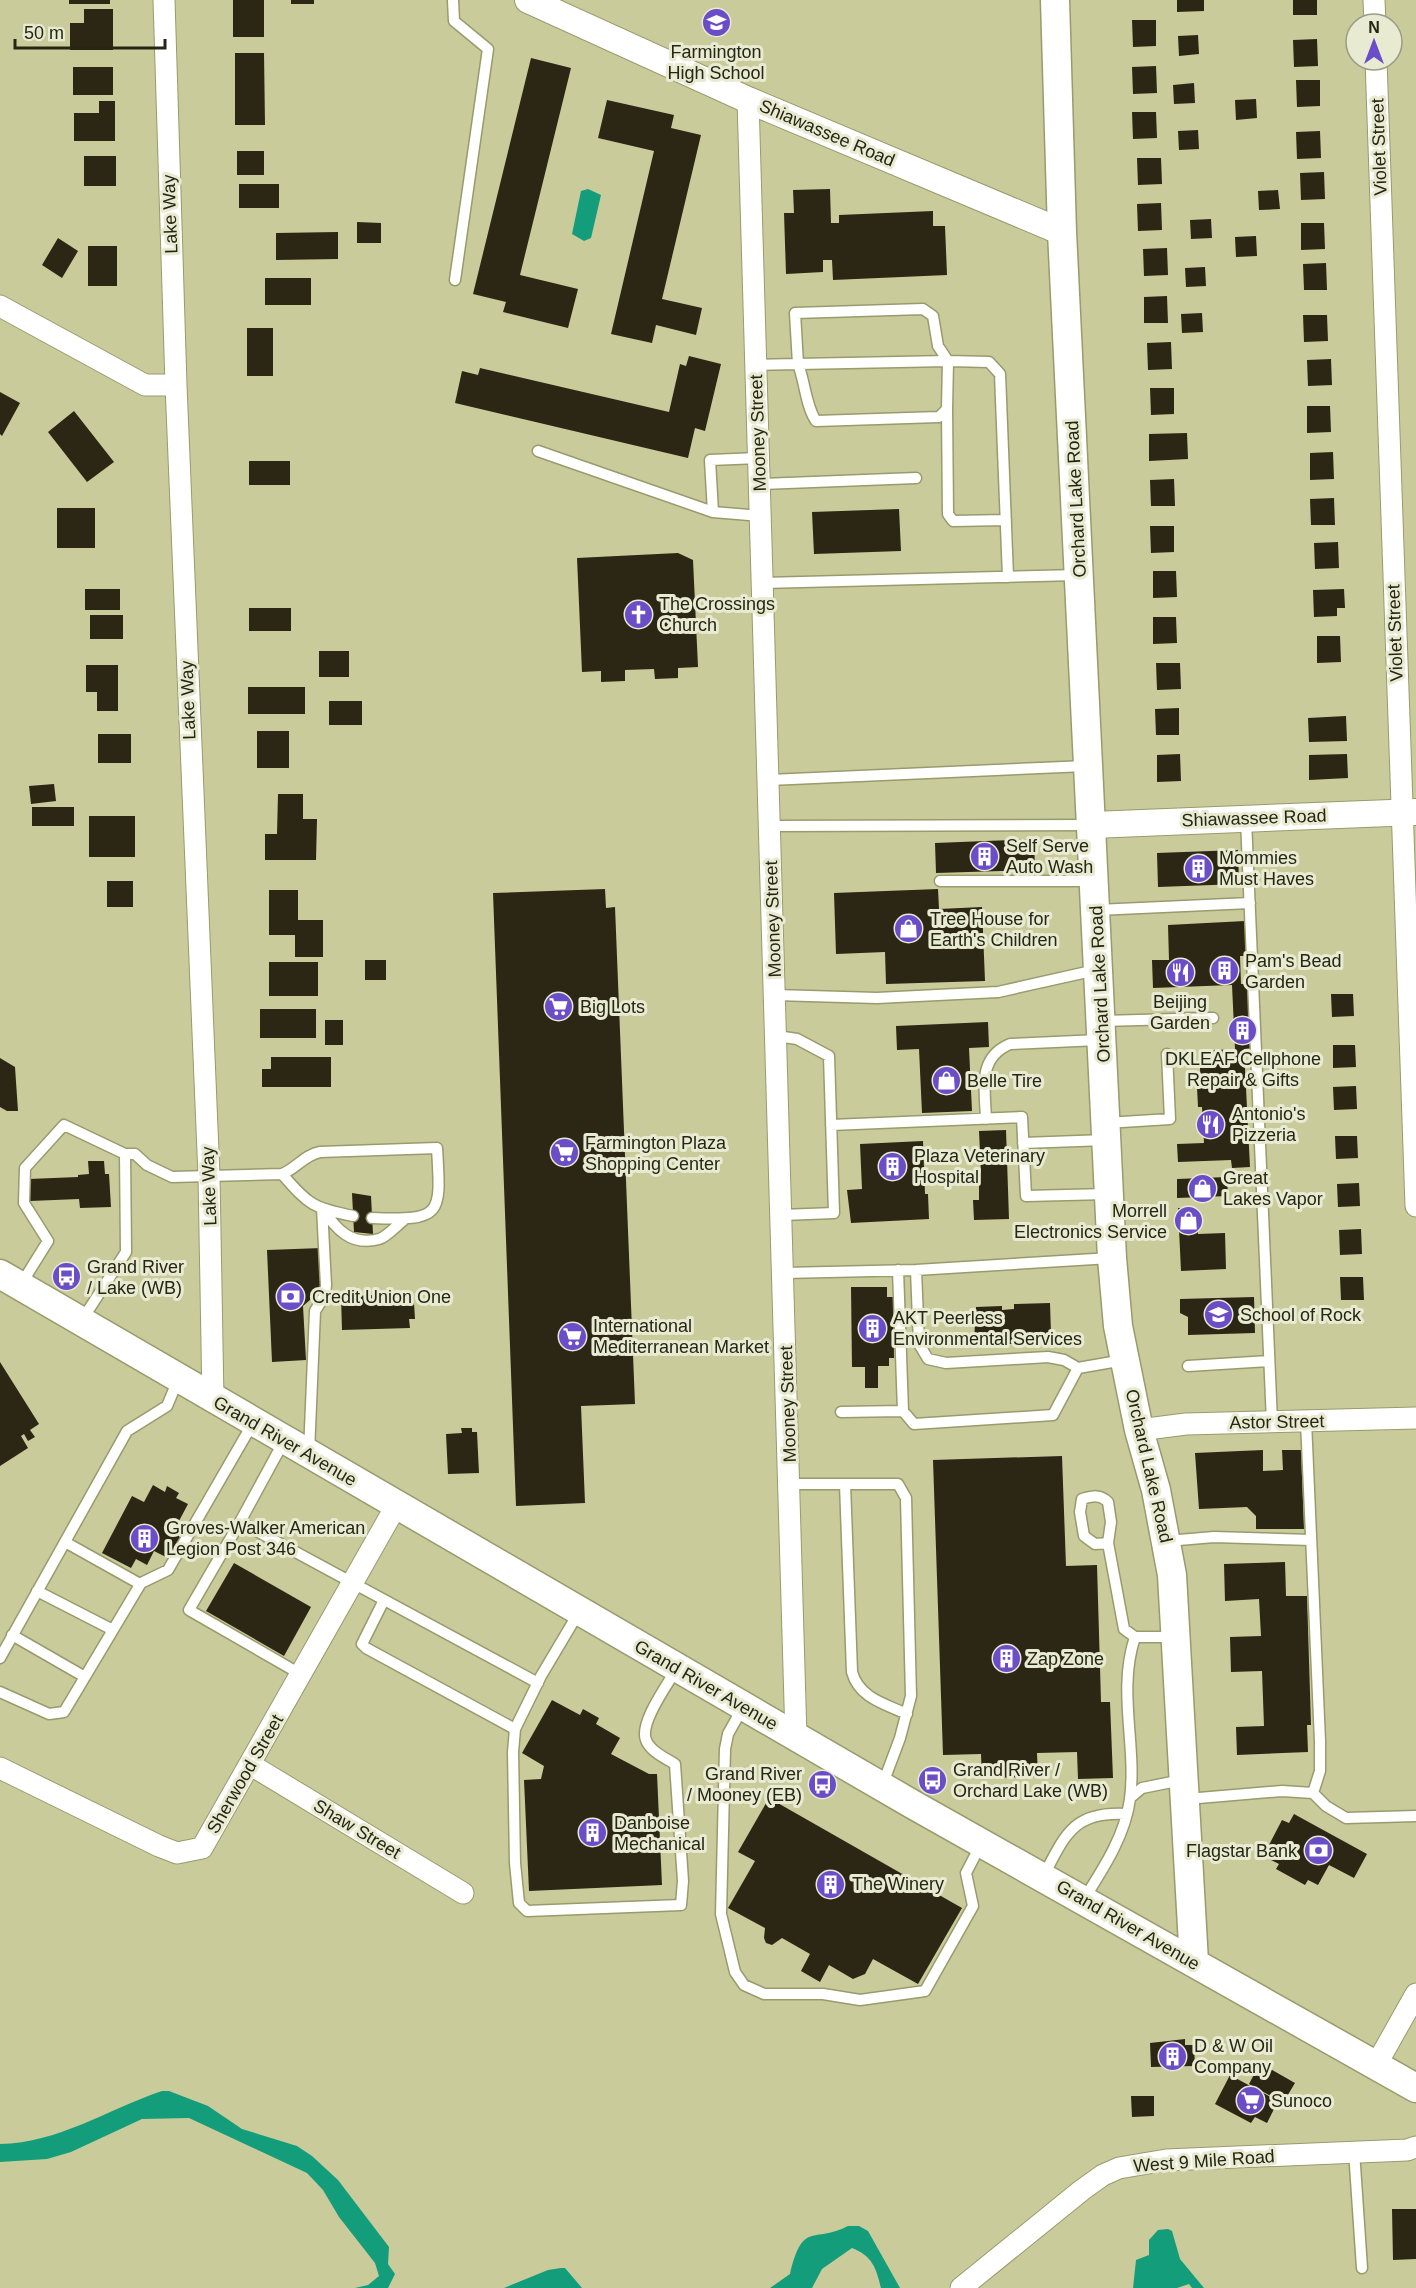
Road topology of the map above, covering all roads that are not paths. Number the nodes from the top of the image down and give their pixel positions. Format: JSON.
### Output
{"nodes":[{"id":1,"x":164,"y":0,"type":"edge"},
{"id":2,"x":453,"y":0,"type":"edge"},
{"id":3,"x":528,"y":0,"type":"edge"},
{"id":4,"x":1054,"y":0,"type":"edge"},
{"id":5,"x":1377,"y":72,"type":"edge"},
{"id":6,"x":748,"y":100,"type":"junction"},
{"id":7,"x":1062,"y":232,"type":"junction"},
{"id":8,"x":455,"y":280,"type":"dead end"},
{"id":9,"x":0,"y":306,"type":"edge"},
{"id":10,"x":948,"y":361,"type":"junction"},
{"id":11,"x":798,"y":364,"type":"junction"},
{"id":12,"x":756,"y":365,"type":"junction"},
{"id":13,"x":176,"y":385,"type":"junction"},
{"id":14,"x":947,"y":409,"type":"junction"},
{"id":15,"x":538,"y":451,"type":"dead end"},
{"id":16,"x":759,"y":458,"type":"junction"},
{"id":17,"x":916,"y":478,"type":"dead end"},
{"id":18,"x":760,"y":484,"type":"junction"},
{"id":19,"x":712,"y":512,"type":"junction"},
{"id":20,"x":761,"y":516,"type":"junction"},
{"id":21,"x":1006,"y":520,"type":"junction"},
{"id":22,"x":1080,"y":575,"type":"junction"},
{"id":23,"x":1008,"y":577,"type":"junction"},
{"id":24,"x":763,"y":584,"type":"junction"},
{"id":25,"x":1089,"y":765,"type":"junction"},
{"id":26,"x":769,"y":780,"type":"junction"},
{"id":27,"x":1409,"y":812,"type":"edge"},
{"id":28,"x":1246,"y":819,"type":"junction"},
{"id":29,"x":1092,"y":825,"type":"junction"},
{"id":30,"x":770,"y":826,"type":"junction"},
{"id":31,"x":940,"y":881,"type":"dead end"},
{"id":32,"x":1095,"y":881,"type":"junction"},
{"id":33,"x":1250,"y":903,"type":"junction"},
{"id":34,"x":1096,"y":910,"type":"junction"},
{"id":35,"x":1099,"y":969,"type":"junction"},
{"id":36,"x":775,"y":995,"type":"junction"},
{"id":37,"x":1213,"y":1018,"type":"dead end"},
{"id":38,"x":1102,"y":1030,"type":"junction"},
{"id":39,"x":777,"y":1036,"type":"junction"},
{"id":40,"x":1167,"y":1054,"type":"dead end"},
{"id":41,"x":986,"y":1119,"type":"junction"},
{"id":42,"x":831,"y":1125,"type":"junction"},
{"id":43,"x":1106,"y":1132,"type":"junction"},
{"id":44,"x":1023,"y":1143,"type":"junction"},
{"id":45,"x":125,"y":1154,"type":"junction"},
{"id":46,"x":282,"y":1174,"type":"junction"},
{"id":47,"x":209,"y":1176,"type":"junction"},
{"id":48,"x":1109,"y":1194,"type":"junction"},
{"id":49,"x":1416,"y":1206,"type":"edge"},
{"id":50,"x":322,"y":1208,"type":"junction"},
{"id":51,"x":782,"y":1215,"type":"junction"},
{"id":52,"x":353,"y":1216,"type":"dead end"},
{"id":53,"x":372,"y":1218,"type":"dead end"},
{"id":54,"x":405,"y":1219,"type":"junction"},
{"id":55,"x":1112,"y":1258,"type":"junction"},
{"id":56,"x":898,"y":1270,"type":"junction"},
{"id":57,"x":916,"y":1270,"type":"junction"},
{"id":58,"x":784,"y":1274,"type":"junction"},
{"id":59,"x":10,"y":1280,"type":"edge"},
{"id":60,"x":81,"y":1322,"type":"junction"},
{"id":61,"x":1125,"y":1360,"type":"junction"},
{"id":62,"x":1269,"y":1361,"type":"junction"},
{"id":63,"x":1188,"y":1366,"type":"dead end"},
{"id":64,"x":1078,"y":1368,"type":"junction"},
{"id":65,"x":178,"y":1380,"type":"junction"},
{"id":66,"x":213,"y":1400,"type":"junction"},
{"id":67,"x":903,"y":1411,"type":"junction"},
{"id":68,"x":841,"y":1412,"type":"dead end"},
{"id":69,"x":1416,"y":1418,"type":"edge"},
{"id":70,"x":1306,"y":1421,"type":"junction"},
{"id":71,"x":1272,"y":1422,"type":"junction"},
{"id":72,"x":253,"y":1423,"type":"junction"},
{"id":73,"x":1139,"y":1430,"type":"junction"},
{"id":74,"x":284,"y":1441,"type":"junction"},
{"id":75,"x":308,"y":1455,"type":"junction"},
{"id":76,"x":790,"y":1484,"type":"junction"},
{"id":77,"x":845,"y":1484,"type":"junction"},
{"id":78,"x":396,"y":1506,"type":"junction"},
{"id":79,"x":240,"y":1522,"type":"junction"},
{"id":80,"x":1311,"y":1540,"type":"junction"},
{"id":81,"x":1167,"y":1541,"type":"junction"},
{"id":82,"x":65,"y":1542,"type":"junction"},
{"id":83,"x":1108,"y":1543,"type":"junction"},
{"id":84,"x":354,"y":1583,"type":"junction"},
{"id":85,"x":140,"y":1584,"type":"junction"},
{"id":86,"x":37,"y":1591,"type":"junction"},
{"id":87,"x":384,"y":1600,"type":"junction"},
{"id":88,"x":579,"y":1612,"type":"junction"},
{"id":89,"x":113,"y":1630,"type":"junction"},
{"id":90,"x":12,"y":1635,"type":"junction"},
{"id":91,"x":1177,"y":1637,"type":"junction"},
{"id":92,"x":1135,"y":1638,"type":"junction"},
{"id":93,"x":0,"y":1658,"type":"edge"},
{"id":94,"x":677,"y":1668,"type":"junction"},
{"id":95,"x":302,"y":1675,"type":"junction"},
{"id":96,"x":85,"y":1677,"type":"junction"},
{"id":97,"x":538,"y":1683,"type":"junction"},
{"id":98,"x":0,"y":1692,"type":"edge"},
{"id":99,"x":743,"y":1706,"type":"junction"},
{"id":100,"x":907,"y":1714,"type":"junction"},
{"id":101,"x":515,"y":1729,"type":"junction"},
{"id":102,"x":796,"y":1737,"type":"junction"},
{"id":103,"x":251,"y":1765,"type":"junction"},
{"id":104,"x":0,"y":1768,"type":"edge"},
{"id":105,"x":881,"y":1786,"type":"junction"},
{"id":106,"x":1183,"y":1790,"type":"junction"},
{"id":107,"x":1313,"y":1793,"type":"junction"},
{"id":108,"x":1130,"y":1798,"type":"junction"},
{"id":109,"x":1126,"y":1814,"type":"junction"},
{"id":110,"x":1416,"y":1816,"type":"edge"},
{"id":111,"x":982,"y":1842,"type":"junction"},
{"id":112,"x":1043,"y":1877,"type":"junction"},
{"id":113,"x":462,"y":1893,"type":"dead end"},
{"id":114,"x":1084,"y":1900,"type":"junction"},
{"id":115,"x":1194,"y":1962,"type":"junction"},
{"id":116,"x":1416,"y":1994,"type":"edge"},
{"id":117,"x":1376,"y":2065,"type":"junction"},
{"id":118,"x":1416,"y":2088,"type":"edge"},
{"id":119,"x":1416,"y":2147,"type":"edge"},
{"id":120,"x":1354,"y":2151,"type":"junction"},
{"id":121,"x":1362,"y":2268,"type":"dead end"},
{"id":122,"x":961,"y":2288,"type":"edge"}],
"edges":[{"from":1,"to":13,"type":"street","name":"Lake Way"},
{"from":2,"to":8,"type":"lane"},
{"from":3,"to":6,"type":"street","name":"Shiawassee Road"},
{"from":4,"to":7,"type":"main road","name":"Orchard Lake Road"},
{"from":5,"to":27,"type":"street","name":"Violet Street"},
{"from":6,"to":7,"type":"street","name":"Shiawassee Road"},
{"from":6,"to":12,"type":"street","name":"Mooney Street"},
{"from":7,"to":22,"type":"main road","name":"Orchard Lake Road"},
{"from":9,"to":13,"type":"street"},
{"from":10,"to":11,"type":"lane"},
{"from":10,"to":11,"type":"lane"},
{"from":10,"to":14,"type":"lane"},
{"from":10,"to":21,"type":"lane"},
{"from":11,"to":12,"type":"lane"},
{"from":11,"to":14,"type":"lane"},
{"from":12,"to":16,"type":"street","name":"Mooney Street"},
{"from":13,"to":47,"type":"street","name":"Lake Way"},
{"from":14,"to":21,"type":"lane"},
{"from":15,"to":19,"type":"lane"},
{"from":16,"to":18,"type":"street","name":"Mooney Street"},
{"from":16,"to":19,"type":"lane"},
{"from":17,"to":18,"type":"lane"},
{"from":18,"to":20,"type":"street","name":"Mooney Street"},
{"from":19,"to":20,"type":"lane"},
{"from":20,"to":24,"type":"street","name":"Mooney Street"},
{"from":21,"to":23,"type":"lane"},
{"from":22,"to":23,"type":"lane"},
{"from":22,"to":25,"type":"main road","name":"Orchard Lake Road"},
{"from":23,"to":24,"type":"lane"},
{"from":24,"to":26,"type":"street","name":"Mooney Street"},
{"from":25,"to":26,"type":"lane"},
{"from":25,"to":29,"type":"main road","name":"Orchard Lake Road"},
{"from":26,"to":30,"type":"street","name":"Mooney Street"},
{"from":27,"to":28,"type":"street","name":"Shiawassee Road"},
{"from":27,"to":49,"type":"street","name":"Violet Street"},
{"from":28,"to":29,"type":"street","name":"Shiawassee Road"},
{"from":28,"to":33,"type":"lane"},
{"from":29,"to":30,"type":"lane"},
{"from":29,"to":32,"type":"main road","name":"Orchard Lake Road"},
{"from":30,"to":36,"type":"street","name":"Mooney Street"},
{"from":31,"to":32,"type":"lane"},
{"from":32,"to":34,"type":"main road","name":"Orchard Lake Road"},
{"from":33,"to":34,"type":"lane"},
{"from":33,"to":62,"type":"lane"},
{"from":34,"to":35,"type":"main road","name":"Orchard Lake Road"},
{"from":35,"to":36,"type":"lane"},
{"from":35,"to":38,"type":"main road","name":"Orchard Lake Road"},
{"from":36,"to":39,"type":"street","name":"Mooney Street"},
{"from":37,"to":38,"type":"lane"},
{"from":38,"to":41,"type":"lane"},
{"from":38,"to":43,"type":"main road","name":"Orchard Lake Road"},
{"from":39,"to":42,"type":"lane"},
{"from":39,"to":51,"type":"street","name":"Mooney Street"},
{"from":40,"to":43,"type":"lane"},
{"from":41,"to":42,"type":"lane"},
{"from":41,"to":44,"type":"lane"},
{"from":42,"to":51,"type":"lane"},
{"from":43,"to":44,"type":"lane"},
{"from":43,"to":48,"type":"main road","name":"Orchard Lake Road"},
{"from":44,"to":48,"type":"lane"},
{"from":45,"to":47,"type":"lane"},
{"from":45,"to":59,"type":"lane"},
{"from":45,"to":60,"type":"lane"},
{"from":46,"to":47,"type":"lane"},
{"from":46,"to":50,"type":"lane"},
{"from":46,"to":54,"type":"lane"},
{"from":47,"to":66,"type":"street","name":"Lake Way"},
{"from":48,"to":55,"type":"main road","name":"Orchard Lake Road"},
{"from":50,"to":52,"type":"lane"},
{"from":50,"to":54,"type":"lane"},
{"from":50,"to":75,"type":"lane"},
{"from":51,"to":58,"type":"street","name":"Mooney Street"},
{"from":53,"to":54,"type":"lane"},
{"from":55,"to":57,"type":"lane"},
{"from":55,"to":61,"type":"main road","name":"Orchard Lake Road"},
{"from":56,"to":57,"type":"lane"},
{"from":56,"to":58,"type":"lane"},
{"from":56,"to":67,"type":"lane"},
{"from":57,"to":64,"type":"lane"},
{"from":58,"to":76,"type":"street","name":"Mooney Street"},
{"from":59,"to":60,"type":"main road","name":"Grand River Avenue"},
{"from":60,"to":65,"type":"main road","name":"Grand River Avenue"},
{"from":61,"to":64,"type":"lane"},
{"from":61,"to":73,"type":"main road","name":"Orchard Lake Road"},
{"from":62,"to":63,"type":"lane"},
{"from":62,"to":71,"type":"lane"},
{"from":64,"to":67,"type":"lane"},
{"from":65,"to":66,"type":"main road","name":"Grand River Avenue"},
{"from":65,"to":82,"type":"lane"},
{"from":66,"to":72,"type":"main road","name":"Grand River Avenue"},
{"from":67,"to":68,"type":"lane"},
{"from":69,"to":70,"type":"street","name":"Astor Street"},
{"from":70,"to":71,"type":"street","name":"Astor Street"},
{"from":70,"to":80,"type":"lane"},
{"from":71,"to":73,"type":"street","name":"Astor Street"},
{"from":72,"to":74,"type":"main road","name":"Grand River Avenue"},
{"from":72,"to":85,"type":"lane"},
{"from":73,"to":81,"type":"main road","name":"Orchard Lake Road"},
{"from":74,"to":75,"type":"main road","name":"Grand River Avenue"},
{"from":74,"to":79,"type":"lane"},
{"from":75,"to":78,"type":"main road","name":"Grand River Avenue"},
{"from":76,"to":77,"type":"lane"},
{"from":76,"to":102,"type":"street","name":"Mooney Street"},
{"from":77,"to":100,"type":"lane"},
{"from":77,"to":100,"type":"lane"},
{"from":78,"to":84,"type":"street","name":"Sherwood Street"},
{"from":78,"to":88,"type":"main road","name":"Grand River Avenue"},
{"from":79,"to":84,"type":"lane"},
{"from":79,"to":95,"type":"lane"},
{"from":80,"to":81,"type":"lane"},
{"from":80,"to":107,"type":"lane"},
{"from":81,"to":91,"type":"main road","name":"Orchard Lake Road"},
{"from":82,"to":85,"type":"lane"},
{"from":82,"to":86,"type":"lane"},
{"from":83,"to":83,"type":"lane"},
{"from":83,"to":92,"type":"lane"},
{"from":84,"to":87,"type":"lane"},
{"from":84,"to":95,"type":"street","name":"Sherwood Street"},
{"from":85,"to":89,"type":"lane"},
{"from":86,"to":89,"type":"lane"},
{"from":86,"to":90,"type":"lane"},
{"from":87,"to":97,"type":"lane"},
{"from":87,"to":101,"type":"lane"},
{"from":88,"to":94,"type":"main road","name":"Grand River Avenue"},
{"from":88,"to":97,"type":"lane"},
{"from":89,"to":96,"type":"lane"},
{"from":90,"to":93,"type":"lane"},
{"from":90,"to":96,"type":"lane"},
{"from":91,"to":92,"type":"lane"},
{"from":91,"to":106,"type":"main road","name":"Orchard Lake Road"},
{"from":92,"to":108,"type":"lane"},
{"from":94,"to":99,"type":"main road","name":"Grand River Avenue"},
{"from":94,"to":101,"type":"lane"},
{"from":95,"to":103,"type":"street","name":"Sherwood Street"},
{"from":96,"to":98,"type":"lane"},
{"from":97,"to":101,"type":"lane"},
{"from":99,"to":102,"type":"main road","name":"Grand River Avenue"},
{"from":99,"to":111,"type":"lane"},
{"from":100,"to":105,"type":"lane"},
{"from":102,"to":105,"type":"main road","name":"Grand River Avenue"},
{"from":103,"to":104,"type":"street","name":"Sherwood Street"},
{"from":103,"to":113,"type":"street","name":"Shaw Street"},
{"from":105,"to":111,"type":"main road","name":"Grand River Avenue"},
{"from":106,"to":107,"type":"lane"},
{"from":106,"to":108,"type":"lane"},
{"from":106,"to":115,"type":"main road","name":"Orchard Lake Road"},
{"from":107,"to":110,"type":"lane"},
{"from":108,"to":109,"type":"lane"},
{"from":109,"to":112,"type":"lane"},
{"from":109,"to":114,"type":"lane"},
{"from":111,"to":112,"type":"main road","name":"Grand River Avenue"},
{"from":112,"to":114,"type":"main road","name":"Grand River Avenue"},
{"from":114,"to":115,"type":"main road","name":"Grand River Avenue"},
{"from":115,"to":117,"type":"main road","name":"Grand River Avenue"},
{"from":116,"to":117,"type":"street"},
{"from":117,"to":118,"type":"main road","name":"Grand River Avenue"},
{"from":119,"to":120,"type":"street","name":"West 9 Mile Road"},
{"from":120,"to":121,"type":"lane"},
{"from":120,"to":122,"type":"street","name":"West 9 Mile Road"}]}
